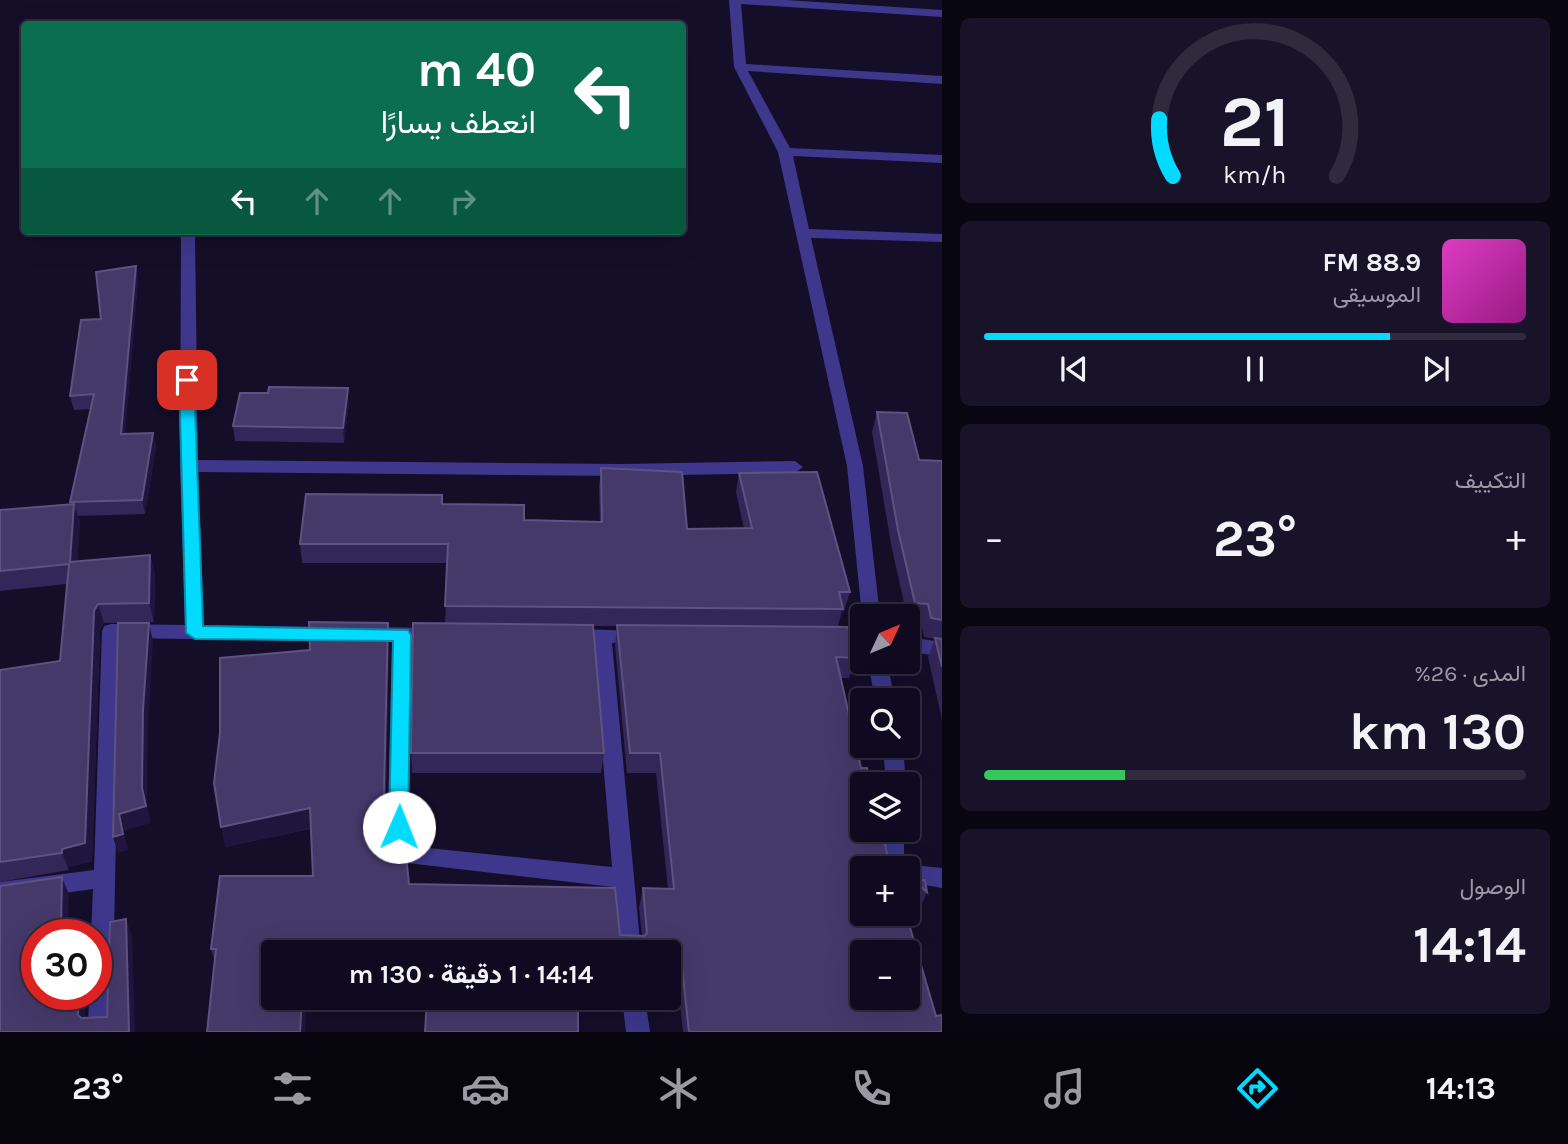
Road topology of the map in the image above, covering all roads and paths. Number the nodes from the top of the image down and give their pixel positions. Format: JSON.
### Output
{"nodes":[{"id":1,"x":734,"y":0,"type":"edge"},
{"id":2,"x":942,"y":14,"type":"edge"},
{"id":3,"x":740,"y":67,"type":"junction"},
{"id":4,"x":942,"y":80,"type":"edge"},
{"id":5,"x":785,"y":152,"type":"junction"},
{"id":6,"x":942,"y":159,"type":"edge"},
{"id":7,"x":802,"y":233,"type":"junction"},
{"id":8,"x":188,"y":236,"type":"dead end"},
{"id":9,"x":942,"y":238,"type":"edge"},
{"id":10,"x":188,"y":466,"type":"junction"},
{"id":11,"x":795,"y":467,"type":"dead end"},
{"id":12,"x":870,"y":604,"type":"edge"},
{"id":13,"x":195,"y":633,"type":"junction"},
{"id":14,"x":402,"y":635,"type":"junction"},
{"id":15,"x":455,"y":635,"type":"edge"},
{"id":16,"x":549,"y":636,"type":"edge"},
{"id":17,"x":602,"y":636,"type":"junction"},
{"id":18,"x":657,"y":637,"type":"edge"},
{"id":19,"x":808,"y":638,"type":"edge"},
{"id":20,"x":850,"y":638,"type":"edge"},
{"id":21,"x":920,"y":646,"type":"edge"},
{"id":22,"x":942,"y":650,"type":"edge"},
{"id":23,"x":920,"y":874,"type":"edge"},
{"id":24,"x":104,"y":878,"type":"junction"},
{"id":25,"x":622,"y":878,"type":"junction"},
{"id":26,"x":942,"y":878,"type":"edge"},
{"id":27,"x":0,"y":892,"type":"edge"},
{"id":28,"x":629,"y":940,"type":"edge"},
{"id":29,"x":635,"y":1010,"type":"edge"},
{"id":30,"x":100,"y":1032,"type":"edge"},
{"id":31,"x":638,"y":1032,"type":"edge"}],
"edges":[{"from":1,"to":2,"type":"street"},
{"from":1,"to":3,"type":"street"},
{"from":3,"to":4,"type":"street"},
{"from":3,"to":5,"type":"street"},
{"from":5,"to":6,"type":"street"},
{"from":5,"to":7,"type":"street"},
{"from":7,"to":9,"type":"street"},
{"from":7,"to":12,"type":"street"},
{"from":8,"to":10,"type":"street"},
{"from":10,"to":11,"type":"street"},
{"from":10,"to":13,"type":"street"},
{"from":13,"to":14,"type":"street"},
{"from":13,"to":24,"type":"street"},
{"from":14,"to":15,"type":"street"},
{"from":14,"to":25,"type":"street"},
{"from":16,"to":17,"type":"street"},
{"from":17,"to":18,"type":"street"},
{"from":17,"to":25,"type":"street"},
{"from":19,"to":20,"type":"street"},
{"from":21,"to":22,"type":"street"},
{"from":23,"to":26,"type":"street"},
{"from":24,"to":27,"type":"street"},
{"from":24,"to":30,"type":"street"},
{"from":25,"to":28,"type":"street"},
{"from":29,"to":31,"type":"street"}]}
